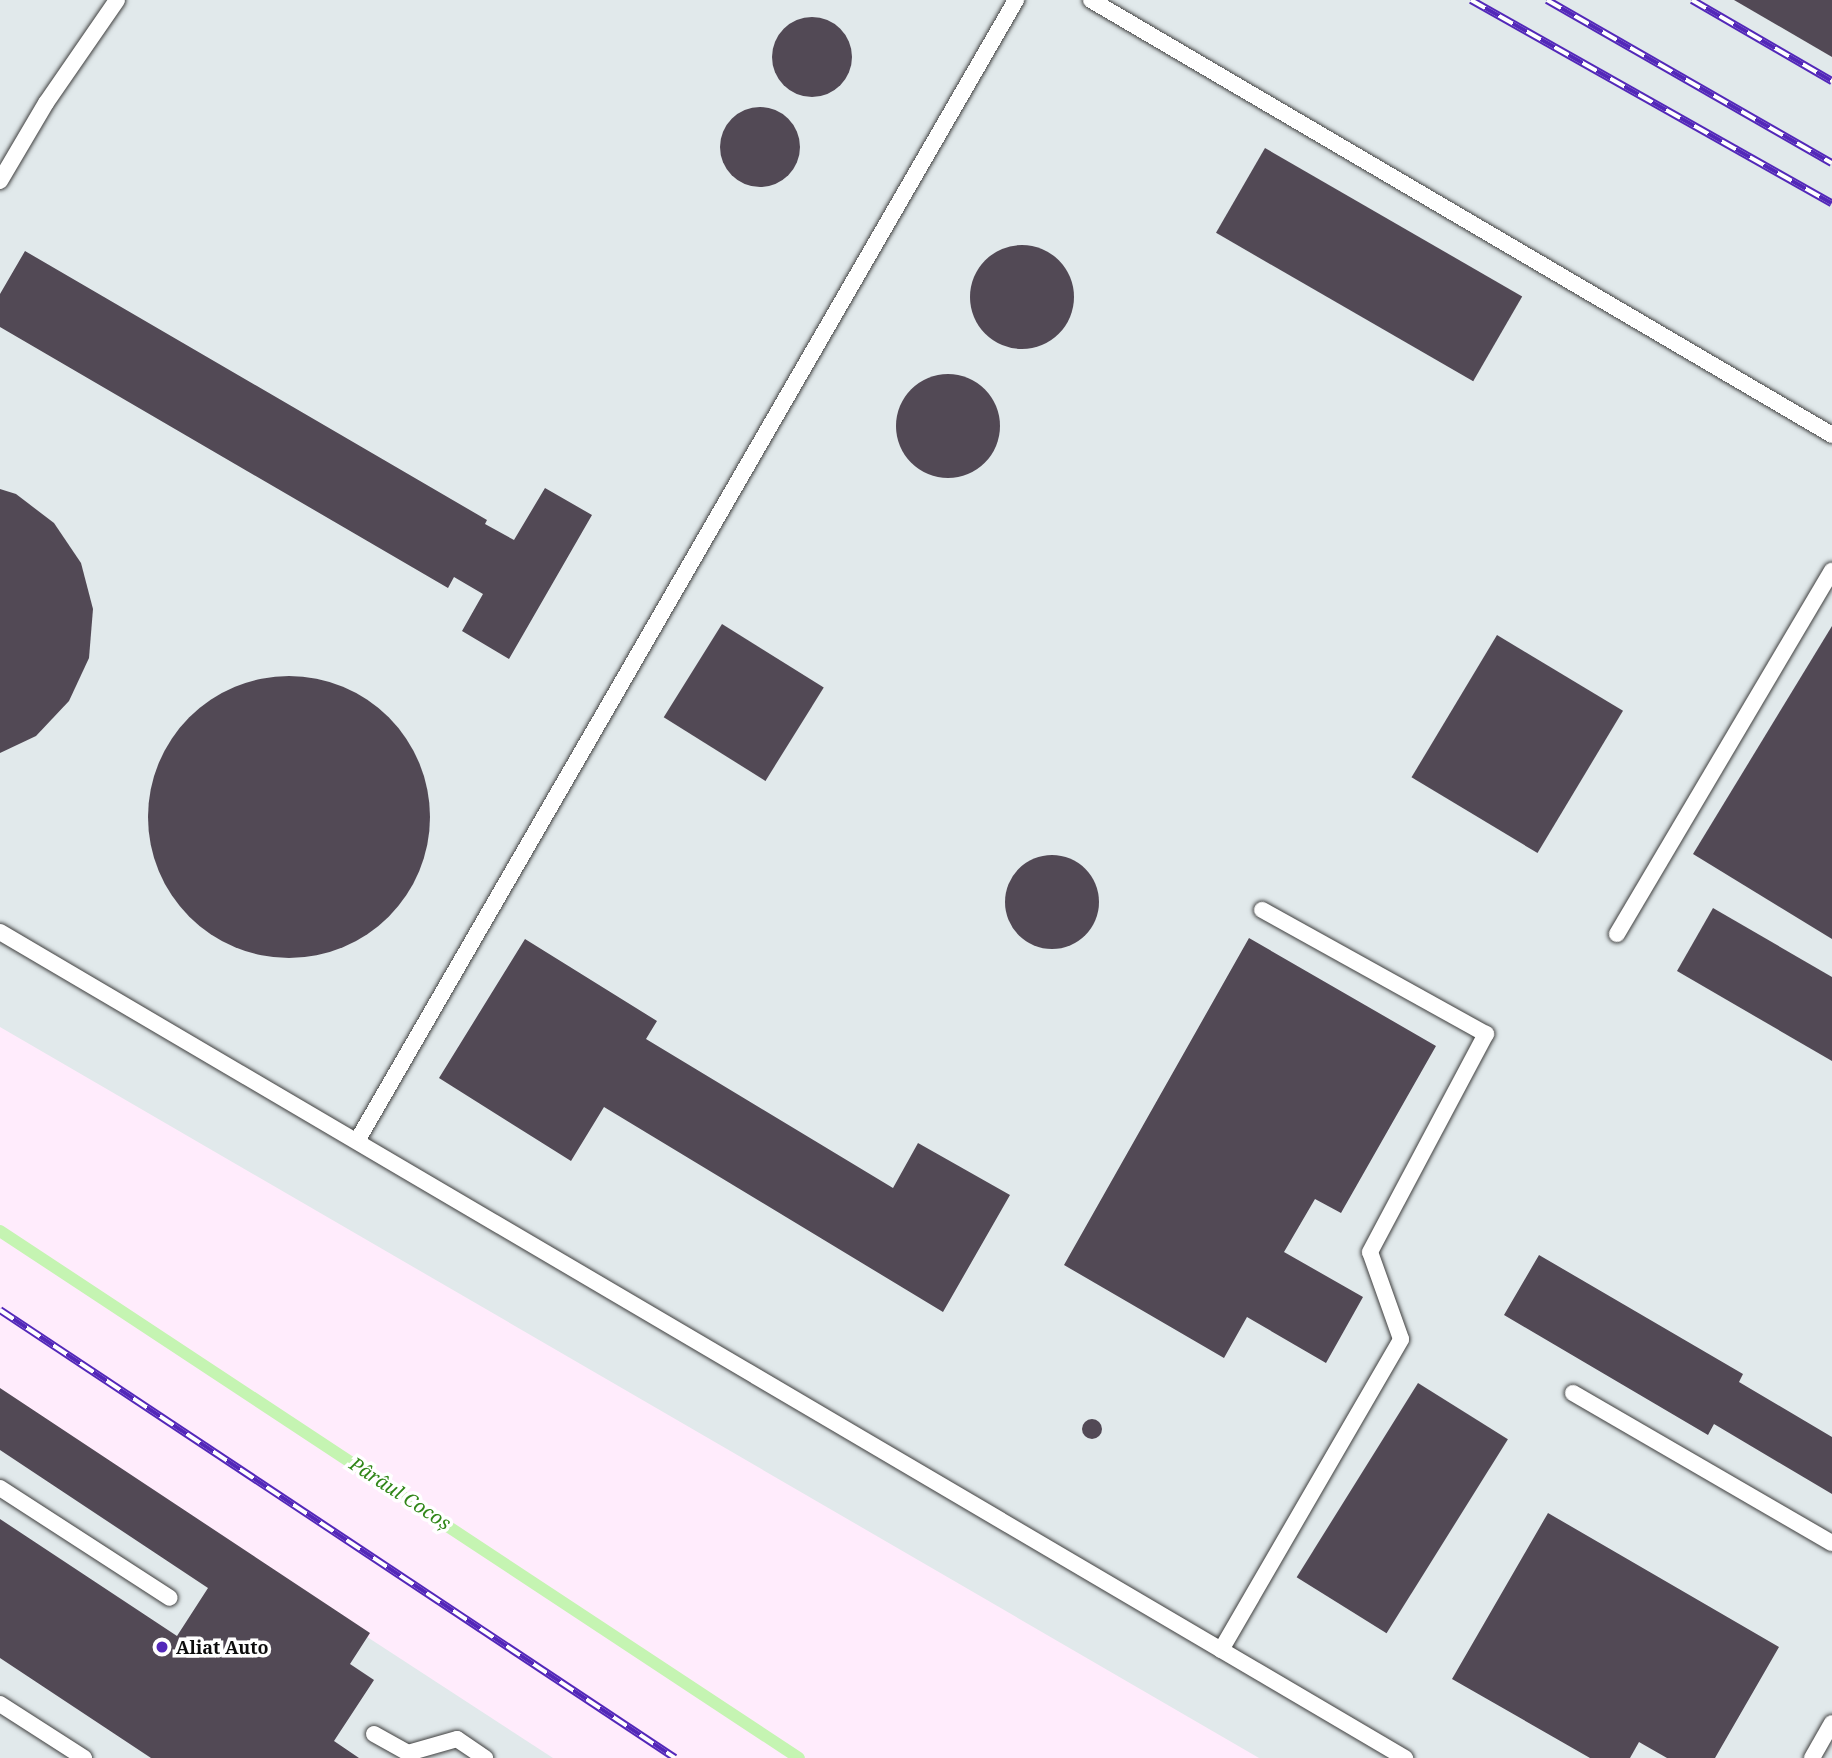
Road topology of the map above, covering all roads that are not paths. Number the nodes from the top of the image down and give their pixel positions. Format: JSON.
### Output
{"nodes":[{"id":1,"x":117,"y":0,"type":"edge"},
{"id":2,"x":1016,"y":0,"type":"edge"},
{"id":3,"x":1091,"y":0,"type":"edge"},
{"id":4,"x":0,"y":181,"type":"edge"},
{"id":5,"x":1832,"y":435,"type":"edge"},
{"id":6,"x":1832,"y":571,"type":"edge"},
{"id":7,"x":1262,"y":910,"type":"dead end"},
{"id":8,"x":0,"y":932,"type":"edge"},
{"id":9,"x":1617,"y":934,"type":"dead end"},
{"id":10,"x":357,"y":1142,"type":"junction"},
{"id":11,"x":1573,"y":1393,"type":"dead end"},
{"id":12,"x":0,"y":1488,"type":"edge"},
{"id":13,"x":1832,"y":1543,"type":"edge"},
{"id":14,"x":170,"y":1598,"type":"dead end"},
{"id":15,"x":1221,"y":1650,"type":"junction"},
{"id":16,"x":0,"y":1704,"type":"edge"},
{"id":17,"x":1832,"y":1723,"type":"edge"},
{"id":18,"x":374,"y":1734,"type":"dead end"},
{"id":19,"x":84,"y":1758,"type":"edge"},
{"id":20,"x":485,"y":1758,"type":"edge"},
{"id":21,"x":1405,"y":1758,"type":"edge"},
{"id":22,"x":1812,"y":1758,"type":"edge"}],
"edges":[{"from":1,"to":4,"type":"lane"},
{"from":2,"to":10,"type":"lane"},
{"from":3,"to":5,"type":"lane"},
{"from":6,"to":9,"type":"lane"},
{"from":7,"to":15,"type":"lane"},
{"from":8,"to":10,"type":"lane"},
{"from":10,"to":15,"type":"lane"},
{"from":11,"to":13,"type":"lane"},
{"from":12,"to":14,"type":"lane"},
{"from":15,"to":21,"type":"lane"},
{"from":16,"to":19,"type":"lane"},
{"from":17,"to":22,"type":"lane"},
{"from":18,"to":20,"type":"lane"}]}
